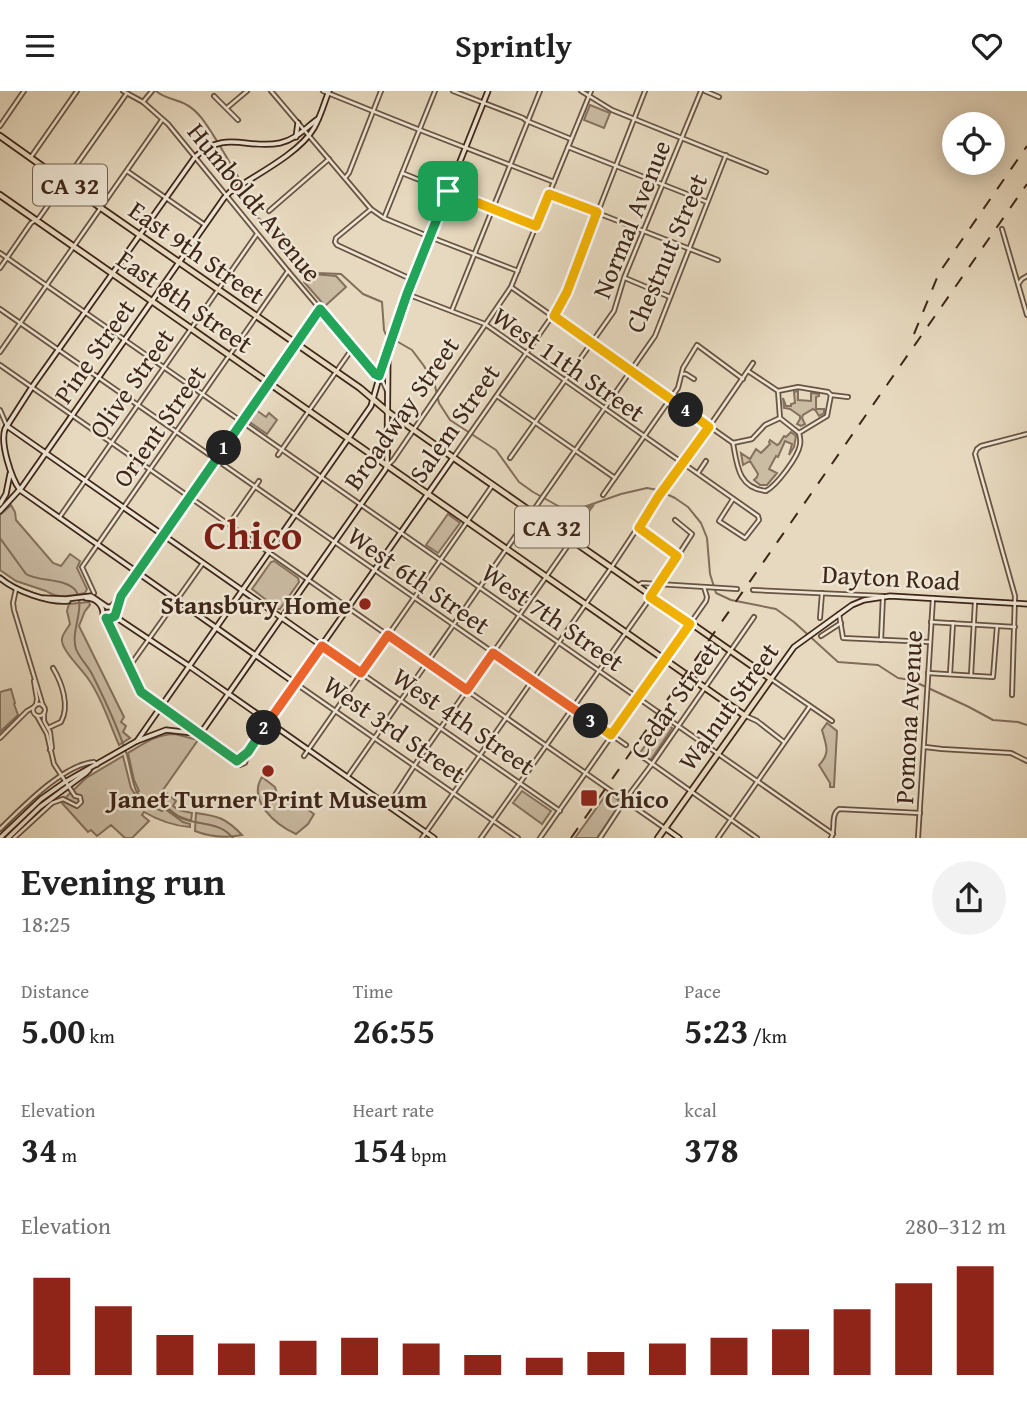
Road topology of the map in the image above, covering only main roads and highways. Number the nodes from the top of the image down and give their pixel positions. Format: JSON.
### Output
{"nodes":[{"id":1,"x":0,"y":136,"type":"edge"},
{"id":2,"x":0,"y":195,"type":"edge"},
{"id":3,"x":387,"y":452,"type":"road end"},
{"id":4,"x":374,"y":455,"type":"junction"},
{"id":5,"x":771,"y":679,"type":"joint"},
{"id":6,"x":744,"y":715,"type":"junction"},
{"id":7,"x":658,"y":838,"type":"edge"}],
"edges":[{"from":1,"to":5,"type":"main road","name":"East 9th Street","number":"CA 32"},
{"from":2,"to":4,"type":"main road","name":"East 8th Street","number":"CA 32"},
{"from":3,"to":4,"type":"main road"},
{"from":4,"to":6,"type":"main road","number":"CA 32"},
{"from":5,"to":6,"type":"main road","name":"Walnut Street"},
{"from":6,"to":7,"type":"main road","name":"Walnut Street"}]}
